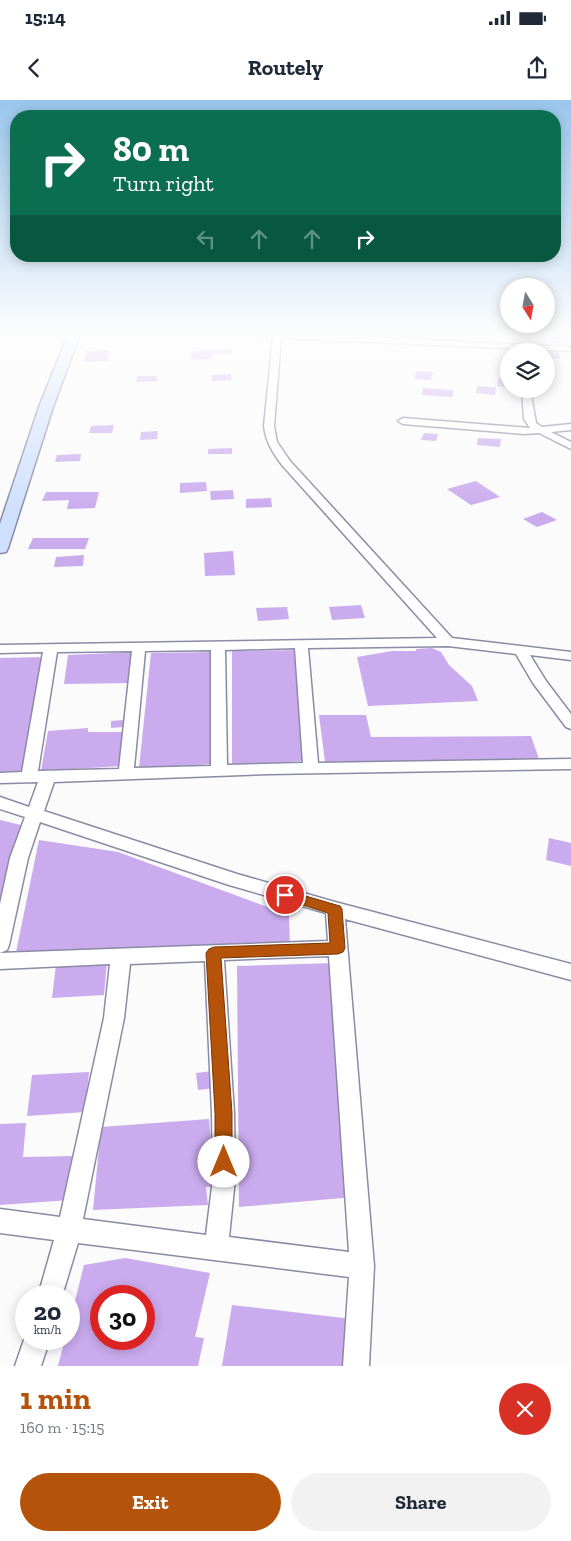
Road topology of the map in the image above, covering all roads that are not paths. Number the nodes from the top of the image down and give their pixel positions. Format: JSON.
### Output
{"nodes":[{"id":1,"x":43,"y":393,"type":"edge"},
{"id":2,"x":51,"y":393,"type":"edge"},
{"id":3,"x":272,"y":393,"type":"edge"},
{"id":4,"x":527,"y":398,"type":"edge"},
{"id":5,"x":403,"y":421,"type":"dead end"},
{"id":6,"x":571,"y":427,"type":"edge"},
{"id":7,"x":540,"y":431,"type":"junction"},
{"id":8,"x":571,"y":446,"type":"edge"},
{"id":9,"x":0,"y":513,"type":"edge"},
{"id":10,"x":0,"y":548,"type":"edge"},
{"id":11,"x":448,"y":642,"type":"junction"},
{"id":12,"x":301,"y":643,"type":"junction"},
{"id":13,"x":218,"y":645,"type":"junction"},
{"id":14,"x":139,"y":647,"type":"junction"},
{"id":15,"x":51,"y":648,"type":"junction"},
{"id":16,"x":0,"y":649,"type":"edge"},
{"id":17,"x":521,"y":651,"type":"junction"},
{"id":18,"x":571,"y":656,"type":"edge"},
{"id":19,"x":571,"y":724,"type":"edge"},
{"id":20,"x":571,"y":764,"type":"edge"},
{"id":21,"x":311,"y":768,"type":"junction"},
{"id":22,"x":219,"y":771,"type":"junction"},
{"id":23,"x":126,"y":774,"type":"junction"},
{"id":24,"x":48,"y":776,"type":"junction"},
{"id":25,"x":29,"y":777,"type":"junction"},
{"id":26,"x":0,"y":778,"type":"edge"},
{"id":27,"x":0,"y":803,"type":"edge"},
{"id":28,"x":33,"y":814,"type":"junction"},
{"id":29,"x":335,"y":909,"type":"junction"},
{"id":30,"x":0,"y":945,"type":"edge"},
{"id":31,"x":338,"y":948,"type":"junction"},
{"id":32,"x":214,"y":953,"type":"junction"},
{"id":33,"x":121,"y":956,"type":"junction"},
{"id":34,"x":0,"y":961,"type":"edge"},
{"id":35,"x":571,"y":972,"type":"edge"},
{"id":36,"x":0,"y":1221,"type":"edge"},
{"id":37,"x":70,"y":1231,"type":"junction"},
{"id":38,"x":216,"y":1248,"type":"junction"},
{"id":39,"x":362,"y":1266,"type":"junction"},
{"id":40,"x":53,"y":1285,"type":"edge"},
{"id":41,"x":33,"y":1350,"type":"edge"},
{"id":42,"x":28,"y":1366,"type":"edge"},
{"id":43,"x":356,"y":1366,"type":"edge"}],
"edges":[{"from":1,"to":9,"type":"main road"},
{"from":2,"to":10,"type":"main road"},
{"from":3,"to":11,"type":"street"},
{"from":4,"to":7,"type":"street"},
{"from":5,"to":7,"type":"street"},
{"from":6,"to":7,"type":"street"},
{"from":7,"to":8,"type":"street"},
{"from":11,"to":12,"type":"street"},
{"from":11,"to":17,"type":"street"},
{"from":12,"to":13,"type":"street"},
{"from":12,"to":21,"type":"street"},
{"from":13,"to":14,"type":"street"},
{"from":13,"to":22,"type":"street"},
{"from":14,"to":15,"type":"street"},
{"from":14,"to":23,"type":"street"},
{"from":15,"to":16,"type":"street"},
{"from":15,"to":25,"type":"street"},
{"from":17,"to":18,"type":"street"},
{"from":17,"to":19,"type":"street"},
{"from":20,"to":21,"type":"street"},
{"from":21,"to":22,"type":"street"},
{"from":22,"to":23,"type":"street"},
{"from":23,"to":24,"type":"street"},
{"from":24,"to":25,"type":"street"},
{"from":24,"to":28,"type":"street"},
{"from":25,"to":26,"type":"street"},
{"from":27,"to":28,"type":"street"},
{"from":28,"to":29,"type":"street"},
{"from":28,"to":30,"type":"street"},
{"from":29,"to":31,"type":"street"},
{"from":29,"to":35,"type":"street"},
{"from":31,"to":32,"type":"street"},
{"from":31,"to":39,"type":"street"},
{"from":32,"to":33,"type":"street"},
{"from":32,"to":38,"type":"street"},
{"from":33,"to":34,"type":"street"},
{"from":33,"to":37,"type":"street"},
{"from":36,"to":37,"type":"street"},
{"from":37,"to":38,"type":"street"},
{"from":37,"to":40,"type":"street"},
{"from":38,"to":39,"type":"street"},
{"from":39,"to":43,"type":"street"},
{"from":41,"to":42,"type":"street"}]}
